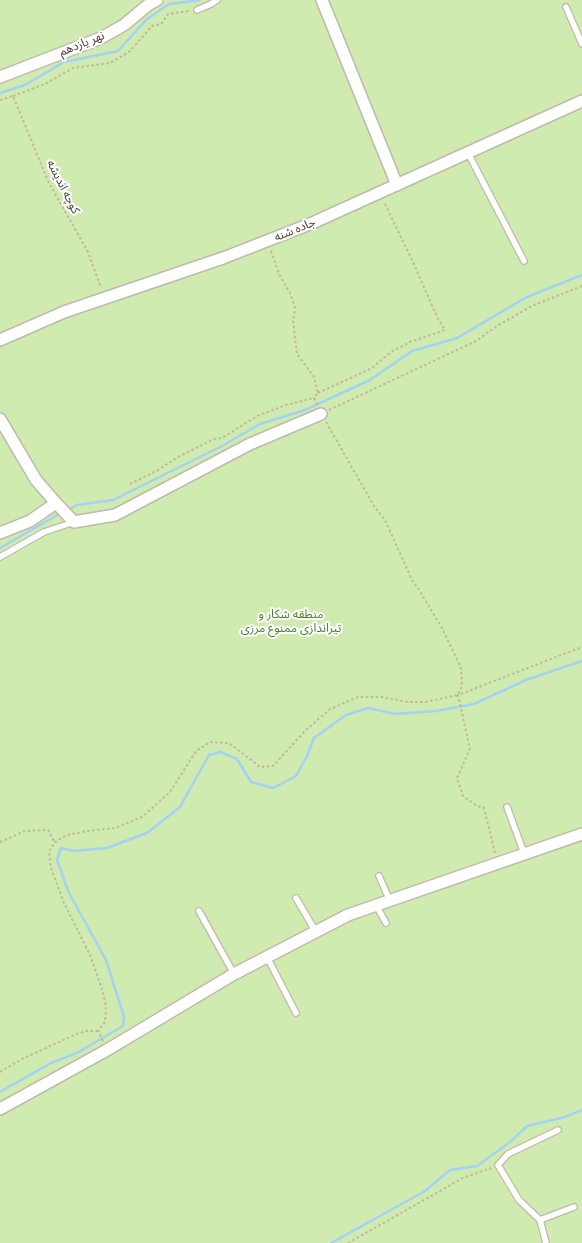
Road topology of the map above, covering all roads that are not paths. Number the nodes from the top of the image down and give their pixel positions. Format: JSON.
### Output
{"nodes":[{"id":1,"x":158,"y":0,"type":"edge"},
{"id":2,"x":216,"y":0,"type":"edge"},
{"id":3,"x":322,"y":0,"type":"edge"},
{"id":4,"x":566,"y":7,"type":"dead end"},
{"id":5,"x":197,"y":10,"type":"road end"},
{"id":6,"x":582,"y":44,"type":"edge"},
{"id":7,"x":0,"y":77,"type":"edge"},
{"id":8,"x":582,"y":101,"type":"edge"},
{"id":9,"x":468,"y":153,"type":"junction"},
{"id":10,"x":397,"y":185,"type":"junction"},
{"id":11,"x":524,"y":261,"type":"dead end"},
{"id":12,"x":0,"y":340,"type":"edge"},
{"id":13,"x":321,"y":414,"type":"road end"},
{"id":14,"x":0,"y":419,"type":"edge"},
{"id":15,"x":58,"y":505,"type":"junction"},
{"id":16,"x":72,"y":519,"type":"junction"},
{"id":17,"x":0,"y":533,"type":"edge"},
{"id":18,"x":0,"y":557,"type":"edge"},
{"id":19,"x":508,"y":807,"type":"dead end"},
{"id":20,"x":582,"y":834,"type":"edge"},
{"id":21,"x":524,"y":853,"type":"junction"},
{"id":22,"x":379,"y":876,"type":"dead end"},
{"id":23,"x":296,"y":898,"type":"dead end"},
{"id":24,"x":390,"y":900,"type":"junction"},
{"id":25,"x":376,"y":905,"type":"junction"},
{"id":26,"x":199,"y":911,"type":"dead end"},
{"id":27,"x":386,"y":923,"type":"dead end"},
{"id":28,"x":316,"y":932,"type":"junction"},
{"id":29,"x":267,"y":957,"type":"junction"},
{"id":30,"x":234,"y":974,"type":"junction"},
{"id":31,"x":296,"y":1013,"type":"dead end"},
{"id":32,"x":0,"y":1109,"type":"edge"},
{"id":33,"x":558,"y":1130,"type":"dead end"},
{"id":34,"x":574,"y":1207,"type":"dead end"},
{"id":35,"x":540,"y":1220,"type":"junction"},
{"id":36,"x":546,"y":1243,"type":"edge"}],
"edges":[{"from":1,"to":7,"type":"street","name":"نهر یازدهم"},
{"from":2,"to":5,"type":"lane"},
{"from":3,"to":10,"type":"street"},
{"from":4,"to":6,"type":"lane"},
{"from":8,"to":9,"type":"street","name":"جاده شنه"},
{"from":9,"to":10,"type":"street","name":"جاده شنه"},
{"from":9,"to":11,"type":"lane"},
{"from":10,"to":12,"type":"street","name":"جاده شنه"},
{"from":13,"to":16,"type":"street"},
{"from":14,"to":15,"type":"street"},
{"from":15,"to":16,"type":"street"},
{"from":15,"to":17,"type":"street"},
{"from":16,"to":18,"type":"lane"},
{"from":19,"to":21,"type":"lane"},
{"from":20,"to":21,"type":"street"},
{"from":21,"to":24,"type":"street"},
{"from":22,"to":24,"type":"lane"},
{"from":23,"to":28,"type":"lane"},
{"from":24,"to":25,"type":"street"},
{"from":25,"to":27,"type":"lane"},
{"from":25,"to":28,"type":"street"},
{"from":26,"to":30,"type":"lane"},
{"from":28,"to":29,"type":"street"},
{"from":29,"to":30,"type":"street"},
{"from":29,"to":31,"type":"lane"},
{"from":30,"to":32,"type":"street"},
{"from":33,"to":35,"type":"lane"},
{"from":34,"to":35,"type":"lane"},
{"from":35,"to":36,"type":"lane"}]}
